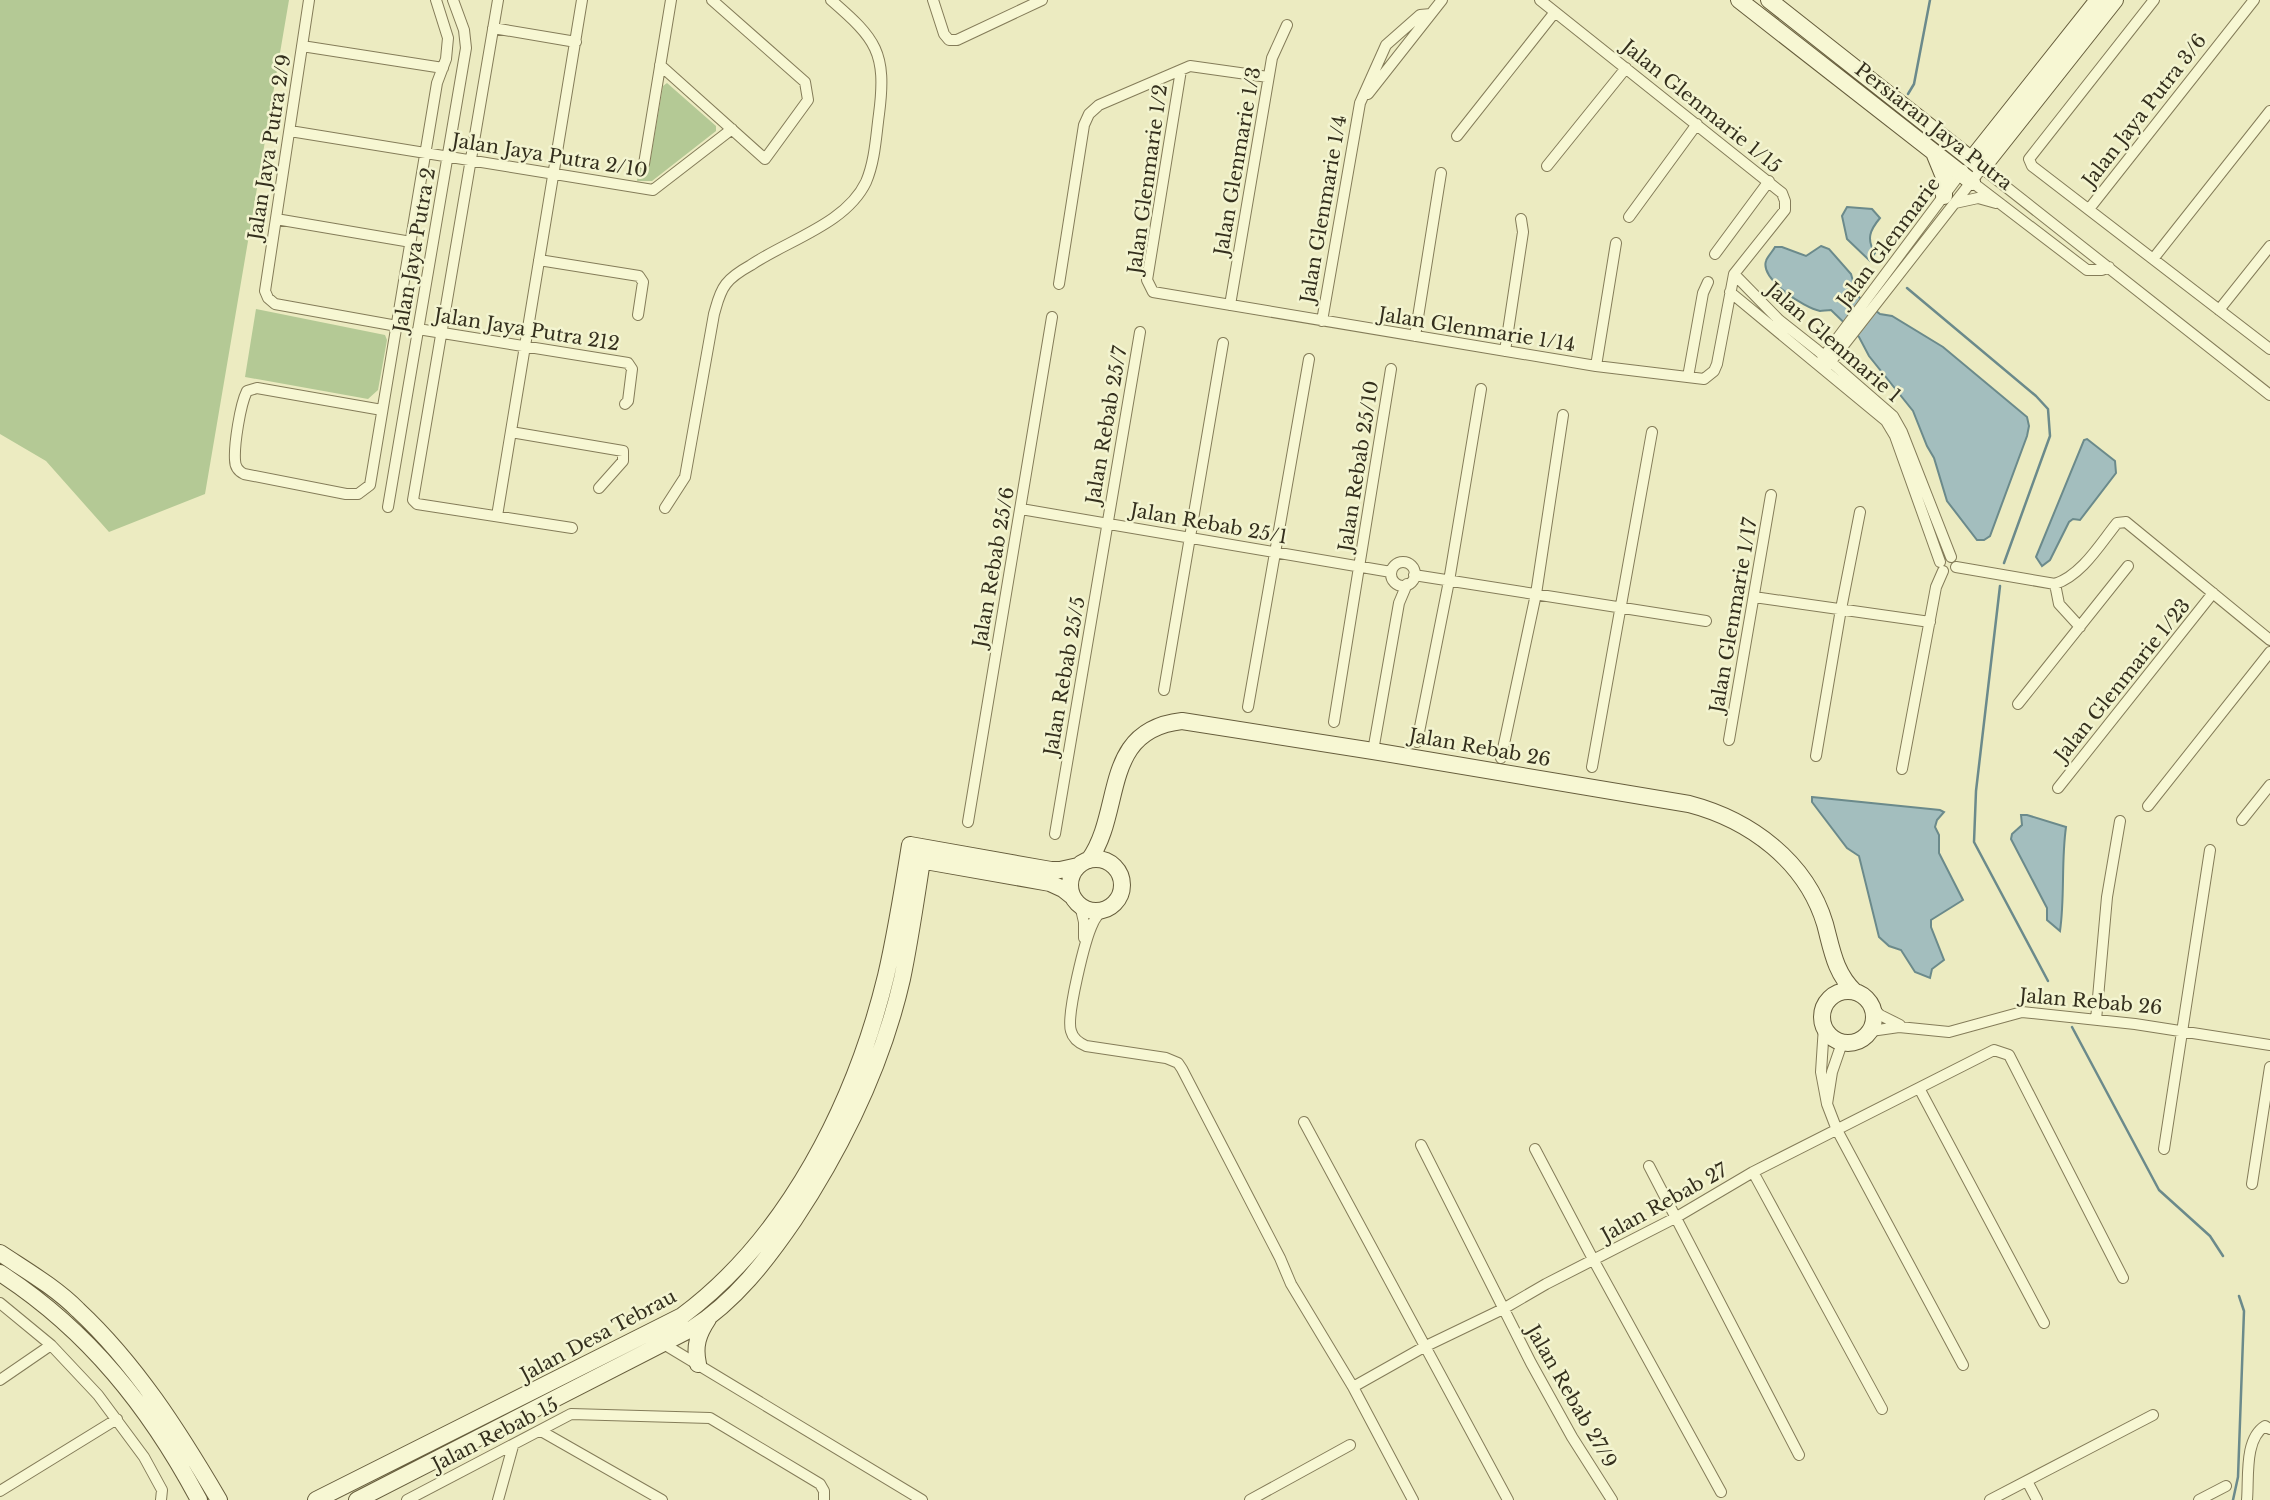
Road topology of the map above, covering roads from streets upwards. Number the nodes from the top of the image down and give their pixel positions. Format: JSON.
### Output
{"nodes":[{"id":1,"x":309,"y":0,"type":"edge"},
{"id":2,"x":436,"y":0,"type":"edge"},
{"id":3,"x":453,"y":0,"type":"edge"},
{"id":4,"x":498,"y":0,"type":"edge"},
{"id":5,"x":582,"y":0,"type":"edge"},
{"id":6,"x":671,"y":0,"type":"edge"},
{"id":7,"x":712,"y":0,"type":"edge"},
{"id":8,"x":831,"y":0,"type":"edge"},
{"id":9,"x":933,"y":0,"type":"edge"},
{"id":10,"x":1042,"y":0,"type":"edge"},
{"id":11,"x":1442,"y":0,"type":"edge"},
{"id":12,"x":1540,"y":0,"type":"edge"},
{"id":13,"x":1739,"y":0,"type":"edge"},
{"id":14,"x":1769,"y":0,"type":"edge"},
{"id":15,"x":2098,"y":0,"type":"edge"},
{"id":16,"x":2115,"y":0,"type":"edge"},
{"id":17,"x":2154,"y":0,"type":"edge"},
{"id":18,"x":2254,"y":0,"type":"edge"},
{"id":19,"x":1555,"y":12,"type":"junction"},
{"id":20,"x":1431,"y":14,"type":"junction"},
{"id":21,"x":1287,"y":25,"type":"dead end"},
{"id":22,"x":493,"y":28,"type":"junction"},
{"id":23,"x":576,"y":42,"type":"junction"},
{"id":24,"x":302,"y":46,"type":"junction"},
{"id":25,"x":660,"y":65,"type":"junction"},
{"id":26,"x":443,"y":68,"type":"junction"},
{"id":27,"x":1626,"y":68,"type":"junction"},
{"id":28,"x":1181,"y":70,"type":"junction"},
{"id":29,"x":1268,"y":77,"type":"junction"},
{"id":30,"x":1360,"y":103,"type":"junction"},
{"id":31,"x":2270,"y":111,"type":"edge"},
{"id":32,"x":1697,"y":124,"type":"junction"},
{"id":33,"x":732,"y":129,"type":"junction"},
{"id":34,"x":290,"y":131,"type":"junction"},
{"id":35,"x":1457,"y":136,"type":"dead end"},
{"id":36,"x":1933,"y":152,"type":"junction"},
{"id":37,"x":426,"y":153,"type":"junction"},
{"id":38,"x":447,"y":156,"type":"junction"},
{"id":39,"x":470,"y":160,"type":"junction"},
{"id":40,"x":644,"y":164,"type":"dead end"},
{"id":41,"x":1977,"y":164,"type":"junction"},
{"id":42,"x":1546,"y":166,"type":"dead end"},
{"id":43,"x":1441,"y":173,"type":"dead end"},
{"id":44,"x":554,"y":174,"type":"junction"},
{"id":45,"x":1966,"y":178,"type":"junction"},
{"id":46,"x":1769,"y":181,"type":"junction"},
{"id":47,"x":1949,"y":200,"type":"junction"},
{"id":48,"x":2002,"y":205,"type":"junction"},
{"id":49,"x":2089,"y":209,"type":"junction"},
{"id":50,"x":1629,"y":216,"type":"dead end"},
{"id":51,"x":276,"y":219,"type":"junction"},
{"id":52,"x":1521,"y":219,"type":"dead end"},
{"id":53,"x":411,"y":242,"type":"junction"},
{"id":54,"x":1616,"y":243,"type":"dead end"},
{"id":55,"x":2270,"y":246,"type":"edge"},
{"id":56,"x":1715,"y":254,"type":"dead end"},
{"id":57,"x":2153,"y":259,"type":"junction"},
{"id":58,"x":539,"y":260,"type":"junction"},
{"id":59,"x":2109,"y":267,"type":"junction"},
{"id":60,"x":1734,"y":274,"type":"junction"},
{"id":61,"x":1708,"y":282,"type":"dead end"},
{"id":62,"x":1059,"y":284,"type":"dead end"},
{"id":63,"x":1153,"y":292,"type":"joint"},
{"id":64,"x":1730,"y":292,"type":"junction"},
{"id":65,"x":1230,"y":306,"type":"junction"},
{"id":66,"x":2219,"y":310,"type":"junction"},
{"id":67,"x":1752,"y":311,"type":"junction"},
{"id":68,"x":1726,"y":314,"type":"junction"},
{"id":69,"x":638,"y":315,"type":"dead end"},
{"id":70,"x":1052,"y":317,"type":"dead end"},
{"id":71,"x":1322,"y":321,"type":"junction"},
{"id":72,"x":1775,"y":324,"type":"junction"},
{"id":73,"x":397,"y":326,"type":"junction"},
{"id":74,"x":418,"y":329,"type":"junction"},
{"id":75,"x":440,"y":332,"type":"junction"},
{"id":76,"x":1140,"y":332,"type":"dead end"},
{"id":77,"x":1415,"y":336,"type":"junction"},
{"id":78,"x":1223,"y":343,"type":"dead end"},
{"id":79,"x":526,"y":346,"type":"junction"},
{"id":80,"x":2270,"y":349,"type":"edge"},
{"id":81,"x":1504,"y":351,"type":"junction"},
{"id":82,"x":1309,"y":359,"type":"dead end"},
{"id":83,"x":1825,"y":363,"type":"junction"},
{"id":84,"x":1596,"y":366,"type":"junction"},
{"id":85,"x":1391,"y":369,"type":"dead end"},
{"id":86,"x":1688,"y":377,"type":"junction"},
{"id":87,"x":1481,"y":389,"type":"dead end"},
{"id":88,"x":2270,"y":395,"type":"edge"},
{"id":89,"x":625,"y":404,"type":"dead end"},
{"id":90,"x":382,"y":410,"type":"junction"},
{"id":91,"x":1563,"y":415,"type":"dead end"},
{"id":92,"x":511,"y":432,"type":"junction"},
{"id":93,"x":1652,"y":432,"type":"dead end"},
{"id":94,"x":599,"y":488,"type":"dead end"},
{"id":95,"x":1771,"y":495,"type":"dead end"},
{"id":96,"x":388,"y":508,"type":"dead end"},
{"id":97,"x":665,"y":508,"type":"dead end"},
{"id":98,"x":1021,"y":509,"type":"junction"},
{"id":99,"x":1860,"y":512,"type":"dead end"},
{"id":100,"x":497,"y":516,"type":"junction"},
{"id":101,"x":1108,"y":523,"type":"junction"},
{"id":102,"x":572,"y":528,"type":"dead end"},
{"id":103,"x":1189,"y":538,"type":"junction"},
{"id":104,"x":1275,"y":554,"type":"junction"},
{"id":105,"x":1948,"y":564,"type":"junction"},
{"id":106,"x":2128,"y":566,"type":"dead end"},
{"id":107,"x":1360,"y":567,"type":"junction"},
{"id":108,"x":1402,"y":579,"type":"junction"},
{"id":109,"x":1449,"y":581,"type":"junction"},
{"id":110,"x":2055,"y":584,"type":"junction"},
{"id":111,"x":2213,"y":593,"type":"junction"},
{"id":112,"x":1536,"y":594,"type":"junction"},
{"id":113,"x":1754,"y":597,"type":"junction"},
{"id":114,"x":1622,"y":608,"type":"junction"},
{"id":115,"x":1841,"y":609,"type":"junction"},
{"id":116,"x":1706,"y":621,"type":"dead end"},
{"id":117,"x":1930,"y":622,"type":"junction"},
{"id":118,"x":2080,"y":627,"type":"junction"},
{"id":119,"x":2270,"y":640,"type":"edge"},
{"id":120,"x":2270,"y":652,"type":"edge"},
{"id":121,"x":1164,"y":690,"type":"dead end"},
{"id":122,"x":2018,"y":704,"type":"dead end"},
{"id":123,"x":1248,"y":706,"type":"dead end"},
{"id":124,"x":1334,"y":722,"type":"dead end"},
{"id":125,"x":1729,"y":740,"type":"dead end"},
{"id":126,"x":1417,"y":742,"type":"dead end"},
{"id":127,"x":1373,"y":751,"type":"junction"},
{"id":128,"x":1816,"y":756,"type":"dead end"},
{"id":129,"x":1501,"y":758,"type":"dead end"},
{"id":130,"x":1592,"y":767,"type":"dead end"},
{"id":131,"x":1902,"y":769,"type":"dead end"},
{"id":132,"x":2270,"y":785,"type":"edge"},
{"id":133,"x":2057,"y":788,"type":"dead end"},
{"id":134,"x":2148,"y":806,"type":"dead end"},
{"id":135,"x":1107,"y":819,"type":"junction"},
{"id":136,"x":2242,"y":820,"type":"dead end"},
{"id":137,"x":2120,"y":821,"type":"dead end"},
{"id":138,"x":968,"y":822,"type":"dead end"},
{"id":139,"x":1055,"y":834,"type":"dead end"},
{"id":140,"x":2210,"y":850,"type":"dead end"},
{"id":141,"x":916,"y":853,"type":"junction"},
{"id":142,"x":1083,"y":863,"type":"junction"},
{"id":143,"x":1110,"y":863,"type":"junction"},
{"id":144,"x":950,"y":865,"type":"junction"},
{"id":145,"x":916,"y":897,"type":"junction"},
{"id":146,"x":1077,"y":901,"type":"junction"},
{"id":147,"x":1102,"y":909,"type":"junction"},
{"id":148,"x":1831,"y":951,"type":"junction"},
{"id":149,"x":1082,"y":954,"type":"junction"},
{"id":150,"x":1855,"y":992,"type":"junction"},
{"id":151,"x":1832,"y":996,"type":"junction"},
{"id":152,"x":1873,"y":1008,"type":"junction"},
{"id":153,"x":2096,"y":1020,"type":"junction"},
{"id":154,"x":1824,"y":1026,"type":"junction"},
{"id":155,"x":1909,"y":1028,"type":"junction"},
{"id":156,"x":1871,"y":1031,"type":"junction"},
{"id":157,"x":2184,"y":1032,"type":"junction"},
{"id":158,"x":1842,"y":1043,"type":"junction"},
{"id":159,"x":2270,"y":1045,"type":"edge"},
{"id":160,"x":2270,"y":1067,"type":"edge"},
{"id":161,"x":1919,"y":1088,"type":"junction"},
{"id":162,"x":1827,"y":1104,"type":"junction"},
{"id":163,"x":1304,"y":1122,"type":"dead end"},
{"id":164,"x":1836,"y":1130,"type":"junction"},
{"id":165,"x":1421,"y":1145,"type":"dead end"},
{"id":166,"x":1535,"y":1149,"type":"dead end"},
{"id":167,"x":2164,"y":1149,"type":"dead end"},
{"id":168,"x":1649,"y":1166,"type":"dead end"},
{"id":169,"x":1753,"y":1172,"type":"junction"},
{"id":170,"x":2252,"y":1184,"type":"dead end"},
{"id":171,"x":1675,"y":1218,"type":"junction"},
{"id":172,"x":0,"y":1252,"type":"edge"},
{"id":173,"x":1594,"y":1261,"type":"junction"},
{"id":174,"x":0,"y":1273,"type":"edge"},
{"id":175,"x":2123,"y":1278,"type":"dead end"},
{"id":176,"x":0,"y":1303,"type":"edge"},
{"id":177,"x":1503,"y":1309,"type":"junction"},
{"id":178,"x":709,"y":1317,"type":"junction"},
{"id":179,"x":2043,"y":1323,"type":"dead end"},
{"id":180,"x":659,"y":1337,"type":"junction"},
{"id":181,"x":51,"y":1345,"type":"junction"},
{"id":182,"x":1424,"y":1347,"type":"junction"},
{"id":183,"x":698,"y":1364,"type":"junction"},
{"id":184,"x":1963,"y":1365,"type":"dead end"},
{"id":185,"x":0,"y":1380,"type":"edge"},
{"id":186,"x":1353,"y":1387,"type":"junction"},
{"id":187,"x":1882,"y":1409,"type":"dead end"},
{"id":188,"x":2153,"y":1415,"type":"dead end"},
{"id":189,"x":117,"y":1419,"type":"junction"},
{"id":190,"x":2268,"y":1428,"type":"edge"},
{"id":191,"x":541,"y":1432,"type":"junction"},
{"id":192,"x":1350,"y":1445,"type":"dead end"},
{"id":193,"x":513,"y":1446,"type":"junction"},
{"id":194,"x":1798,"y":1455,"type":"dead end"},
{"id":195,"x":208,"y":1481,"type":"junction"},
{"id":196,"x":2026,"y":1481,"type":"junction"},
{"id":197,"x":2226,"y":1486,"type":"dead end"},
{"id":198,"x":0,"y":1491,"type":"edge"},
{"id":199,"x":1721,"y":1492,"type":"dead end"},
{"id":200,"x":162,"y":1499,"type":"edge"},
{"id":201,"x":197,"y":1500,"type":"edge"},
{"id":202,"x":219,"y":1500,"type":"edge"},
{"id":203,"x":228,"y":1500,"type":"edge"},
{"id":204,"x":316,"y":1500,"type":"edge"},
{"id":205,"x":357,"y":1500,"type":"edge"},
{"id":206,"x":407,"y":1500,"type":"edge"},
{"id":207,"x":498,"y":1500,"type":"edge"},
{"id":208,"x":662,"y":1500,"type":"edge"},
{"id":209,"x":824,"y":1500,"type":"edge"},
{"id":210,"x":922,"y":1500,"type":"edge"},
{"id":211,"x":1250,"y":1500,"type":"edge"},
{"id":212,"x":1413,"y":1500,"type":"edge"},
{"id":213,"x":1508,"y":1500,"type":"edge"},
{"id":214,"x":1612,"y":1500,"type":"edge"},
{"id":215,"x":1990,"y":1500,"type":"edge"},
{"id":216,"x":2037,"y":1500,"type":"edge"},
{"id":217,"x":2199,"y":1500,"type":"edge"},
{"id":218,"x":2247,"y":1500,"type":"edge"}],
"edges":[{"from":1,"to":24,"type":"street","name":"Jalan Jaya Putra 2/9"},
{"from":2,"to":26,"type":"street"},
{"from":3,"to":38,"type":"street","name":"Jalan Jaya Putra 2"},
{"from":4,"to":22,"type":"street"},
{"from":5,"to":23,"type":"street"},
{"from":6,"to":25,"type":"street"},
{"from":7,"to":33,"type":"street"},
{"from":8,"to":97,"type":"street"},
{"from":9,"to":10,"type":"street"},
{"from":11,"to":20,"type":"street"},
{"from":12,"to":19,"type":"street","name":"Jalan Glenmarie 1/15"},
{"from":13,"to":36,"type":"street","name":"Persiaran Jaya Putra"},
{"from":14,"to":41,"type":"street","name":"Persiaran Jaya Putra"},
{"from":15,"to":41,"type":"street"},
{"from":16,"to":41,"type":"street"},
{"from":17,"to":49,"type":"street"},
{"from":18,"to":49,"type":"street","name":"Jalan Jaya Putra 3/6"},
{"from":19,"to":27,"type":"street","name":"Jalan Glenmarie 1/15"},
{"from":19,"to":35,"type":"street"},
{"from":20,"to":30,"type":"street"},
{"from":20,"to":30,"type":"street","name":"Jalan Glenmarie 1/4"},
{"from":21,"to":29,"type":"street","name":"Jalan Glenmarie 1/3"},
{"from":22,"to":23,"type":"street"},
{"from":22,"to":39,"type":"street"},
{"from":23,"to":44,"type":"street"},
{"from":24,"to":26,"type":"street"},
{"from":24,"to":34,"type":"street","name":"Jalan Jaya Putra 2/9"},
{"from":25,"to":33,"type":"street"},
{"from":25,"to":40,"type":"street"},
{"from":26,"to":37,"type":"street"},
{"from":27,"to":32,"type":"street","name":"Jalan Glenmarie 1/15"},
{"from":27,"to":42,"type":"street"},
{"from":28,"to":29,"type":"street"},
{"from":28,"to":62,"type":"street"},
{"from":28,"to":63,"type":"street","name":"Jalan Glenmarie 1/2"},
{"from":29,"to":65,"type":"street","name":"Jalan Glenmarie 1/3"},
{"from":30,"to":71,"type":"street","name":"Jalan Glenmarie 1/4"},
{"from":31,"to":57,"type":"street"},
{"from":32,"to":46,"type":"street","name":"Jalan Glenmarie 1/15"},
{"from":32,"to":50,"type":"street"},
{"from":33,"to":44,"type":"street","name":"Jalan Jaya Putra 2/10"},
{"from":34,"to":37,"type":"street","name":"Jalan Jaya Putra 2/10"},
{"from":34,"to":51,"type":"street","name":"Jalan Jaya Putra 2/9"},
{"from":36,"to":45,"type":"street","name":"Persiaran Jaya Putra"},
{"from":36,"to":47,"type":"street"},
{"from":37,"to":38,"type":"street","name":"Jalan Jaya Putra 2/10"},
{"from":37,"to":53,"type":"street"},
{"from":38,"to":39,"type":"street","name":"Jalan Jaya Putra 2/10"},
{"from":38,"to":74,"type":"street","name":"Jalan Jaya Putra 2"},
{"from":39,"to":44,"type":"street","name":"Jalan Jaya Putra 2/10"},
{"from":39,"to":75,"type":"street"},
{"from":41,"to":45,"type":"street","name":"Jalan Glenmarie"},
{"from":41,"to":59,"type":"street","name":"Persiaran Jaya Putra"},
{"from":43,"to":77,"type":"street"},
{"from":44,"to":58,"type":"street"},
{"from":45,"to":47,"type":"street","name":"Jalan Glenmarie"},
{"from":45,"to":48,"type":"street","name":"Persiaran Jaya Putra"},
{"from":46,"to":56,"type":"street"},
{"from":46,"to":60,"type":"street","name":"Jalan Glenmarie 1/15"},
{"from":47,"to":48,"type":"street"},
{"from":47,"to":83,"type":"street","name":"Jalan Glenmarie"},
{"from":48,"to":59,"type":"street","name":"Persiaran Jaya Putra"},
{"from":49,"to":57,"type":"street"},
{"from":51,"to":53,"type":"street"},
{"from":51,"to":73,"type":"street","name":"Jalan Jaya Putra 2/9"},
{"from":52,"to":81,"type":"street"},
{"from":53,"to":73,"type":"street"},
{"from":54,"to":84,"type":"street"},
{"from":55,"to":66,"type":"street"},
{"from":57,"to":66,"type":"street"},
{"from":58,"to":69,"type":"street"},
{"from":58,"to":79,"type":"street"},
{"from":59,"to":88,"type":"street","name":"Persiaran Jaya Putra"},
{"from":60,"to":64,"type":"street","name":"Jalan Glenmarie 1/15"},
{"from":60,"to":72,"type":"street","name":"Jalan Glenmarie 1"},
{"from":61,"to":86,"type":"street"},
{"from":63,"to":65,"type":"street","name":"Jalan Glenmarie 1/14"},
{"from":64,"to":67,"type":"street","name":"Jalan Glenmarie 1"},
{"from":64,"to":68,"type":"street","name":"Jalan Glenmarie 1/14"},
{"from":65,"to":71,"type":"street","name":"Jalan Glenmarie 1/14"},
{"from":66,"to":80,"type":"street"},
{"from":67,"to":68,"type":"street"},
{"from":67,"to":72,"type":"street","name":"Jalan Glenmarie 1"},
{"from":68,"to":86,"type":"street","name":"Jalan Glenmarie 1/14"},
{"from":70,"to":98,"type":"street","name":"Jalan Rebab 25/6"},
{"from":71,"to":77,"type":"street","name":"Jalan Glenmarie 1/14"},
{"from":72,"to":83,"type":"street","name":"Jalan Glenmarie 1"},
{"from":73,"to":90,"type":"street"},
{"from":74,"to":75,"type":"street","name":"Jalan Jaya Putra 212"},
{"from":74,"to":96,"type":"street","name":"Jalan Jaya Putra 2"},
{"from":75,"to":79,"type":"street","name":"Jalan Jaya Putra 212"},
{"from":75,"to":100,"type":"street"},
{"from":76,"to":101,"type":"street","name":"Jalan Rebab 25/7"},
{"from":77,"to":81,"type":"street","name":"Jalan Glenmarie 1/14"},
{"from":78,"to":103,"type":"street"},
{"from":79,"to":89,"type":"street","name":"Jalan Jaya Putra 212"},
{"from":79,"to":92,"type":"street"},
{"from":81,"to":84,"type":"street","name":"Jalan Glenmarie 1/14"},
{"from":82,"to":104,"type":"street"},
{"from":83,"to":105,"type":"street","name":"Jalan Glenmarie 1"},
{"from":84,"to":86,"type":"street","name":"Jalan Glenmarie 1/14"},
{"from":85,"to":107,"type":"street","name":"Jalan Rebab 25/10"},
{"from":87,"to":109,"type":"street"},
{"from":90,"to":90,"type":"street"},
{"from":91,"to":112,"type":"street"},
{"from":92,"to":94,"type":"street"},
{"from":92,"to":100,"type":"street"},
{"from":93,"to":114,"type":"street"},
{"from":95,"to":113,"type":"street","name":"Jalan Glenmarie 1/17"},
{"from":98,"to":101,"type":"street","name":"Jalan Rebab 25/1"},
{"from":98,"to":138,"type":"street","name":"Jalan Rebab 25/6"},
{"from":99,"to":115,"type":"street"},
{"from":100,"to":102,"type":"street"},
{"from":101,"to":103,"type":"street","name":"Jalan Rebab 25/1"},
{"from":101,"to":139,"type":"street","name":"Jalan Rebab 25/5"},
{"from":103,"to":104,"type":"street","name":"Jalan Rebab 25/1"},
{"from":103,"to":121,"type":"street"},
{"from":104,"to":107,"type":"street","name":"Jalan Rebab 25/1"},
{"from":104,"to":123,"type":"street"},
{"from":105,"to":110,"type":"street"},
{"from":105,"to":117,"type":"street"},
{"from":106,"to":118,"type":"street"},
{"from":107,"to":108,"type":"street","name":"Jalan Rebab 25/1"},
{"from":107,"to":124,"type":"street","name":"Jalan Rebab 25/10"},
{"from":108,"to":109,"type":"street","name":"Jalan Rebab 25/1"},
{"from":108,"to":127,"type":"street"},
{"from":109,"to":112,"type":"street","name":"Jalan Rebab 25/1"},
{"from":109,"to":126,"type":"street"},
{"from":110,"to":111,"type":"street"},
{"from":110,"to":118,"type":"street"},
{"from":111,"to":119,"type":"street"},
{"from":111,"to":133,"type":"street","name":"Jalan Glenmarie 1/23"},
{"from":112,"to":114,"type":"street","name":"Jalan Rebab 25/1"},
{"from":112,"to":129,"type":"street"},
{"from":113,"to":115,"type":"street"},
{"from":113,"to":125,"type":"street","name":"Jalan Glenmarie 1/17"},
{"from":114,"to":116,"type":"street","name":"Jalan Rebab 25/1"},
{"from":114,"to":130,"type":"street"},
{"from":115,"to":117,"type":"street"},
{"from":115,"to":128,"type":"street"},
{"from":117,"to":131,"type":"street"},
{"from":118,"to":122,"type":"street"},
{"from":120,"to":134,"type":"street"},
{"from":127,"to":135,"type":"street","name":"Jalan Rebab 26"},
{"from":127,"to":148,"type":"street","name":"Jalan Rebab 26"},
{"from":132,"to":136,"type":"street"},
{"from":135,"to":142,"type":"street","name":"Jalan Rebab 26"},
{"from":135,"to":143,"type":"street","name":"Jalan Rebab 26"},
{"from":137,"to":153,"type":"street"},
{"from":140,"to":157,"type":"street"},
{"from":141,"to":142,"type":"street"},
{"from":141,"to":144,"type":"street"},
{"from":141,"to":145,"type":"street","name":"Jalan Desa Tebrau"},
{"from":141,"to":180,"type":"street","name":"Jalan Desa Tebrau"},
{"from":142,"to":143,"type":"street"},
{"from":142,"to":146,"type":"street"},
{"from":143,"to":147,"type":"street"},
{"from":144,"to":145,"type":"street"},
{"from":144,"to":146,"type":"street"},
{"from":145,"to":178,"type":"street","name":"Jalan Desa Tebrau"},
{"from":146,"to":147,"type":"street"},
{"from":146,"to":149,"type":"street"},
{"from":147,"to":149,"type":"street"},
{"from":148,"to":150,"type":"street"},
{"from":148,"to":151,"type":"street"},
{"from":149,"to":186,"type":"street"},
{"from":150,"to":151,"type":"street"},
{"from":150,"to":152,"type":"street"},
{"from":151,"to":154,"type":"street"},
{"from":152,"to":155,"type":"street"},
{"from":152,"to":156,"type":"street"},
{"from":153,"to":155,"type":"street","name":"Jalan Rebab 26"},
{"from":153,"to":157,"type":"street","name":"Jalan Rebab 26"},
{"from":154,"to":158,"type":"street"},
{"from":154,"to":162,"type":"street"},
{"from":155,"to":156,"type":"street"},
{"from":156,"to":158,"type":"street"},
{"from":157,"to":159,"type":"street","name":"Jalan Rebab 26"},
{"from":157,"to":167,"type":"street"},
{"from":158,"to":162,"type":"street"},
{"from":160,"to":170,"type":"street"},
{"from":161,"to":164,"type":"street","name":"Jalan Rebab 27"},
{"from":161,"to":175,"type":"street","name":"Jalan Rebab 27"},
{"from":161,"to":179,"type":"street"},
{"from":162,"to":164,"type":"street"},
{"from":163,"to":182,"type":"street"},
{"from":164,"to":169,"type":"street","name":"Jalan Rebab 27"},
{"from":164,"to":184,"type":"street"},
{"from":165,"to":177,"type":"street","name":"Jalan Rebab 27/9"},
{"from":166,"to":173,"type":"street"},
{"from":168,"to":171,"type":"street"},
{"from":169,"to":171,"type":"street","name":"Jalan Rebab 27"},
{"from":169,"to":187,"type":"street"},
{"from":171,"to":173,"type":"street","name":"Jalan Rebab 27"},
{"from":171,"to":194,"type":"street"},
{"from":172,"to":195,"type":"street"},
{"from":173,"to":177,"type":"street","name":"Jalan Rebab 27"},
{"from":173,"to":199,"type":"street"},
{"from":174,"to":201,"type":"street"},
{"from":176,"to":181,"type":"street"},
{"from":177,"to":182,"type":"street","name":"Jalan Rebab 27"},
{"from":177,"to":214,"type":"street","name":"Jalan Rebab 27/9"},
{"from":178,"to":180,"type":"street","name":"Jalan Desa Tebrau"},
{"from":178,"to":183,"type":"street"},
{"from":180,"to":183,"type":"street"},
{"from":180,"to":204,"type":"street","name":"Jalan Desa Tebrau"},
{"from":180,"to":205,"type":"street","name":"Jalan Desa Tebrau"},
{"from":181,"to":185,"type":"street"},
{"from":181,"to":189,"type":"street"},
{"from":182,"to":186,"type":"street","name":"Jalan Rebab 27"},
{"from":182,"to":213,"type":"street"},
{"from":183,"to":210,"type":"street"},
{"from":186,"to":212,"type":"street"},
{"from":188,"to":196,"type":"street"},
{"from":189,"to":198,"type":"street"},
{"from":189,"to":200,"type":"street"},
{"from":190,"to":218,"type":"street"},
{"from":191,"to":193,"type":"street","name":"Jalan Rebab 15"},
{"from":191,"to":208,"type":"street"},
{"from":191,"to":209,"type":"street","name":"Jalan Rebab 15"},
{"from":192,"to":211,"type":"street"},
{"from":193,"to":206,"type":"street","name":"Jalan Rebab 15"},
{"from":193,"to":207,"type":"street"},
{"from":195,"to":202,"type":"street"},
{"from":195,"to":203,"type":"street"},
{"from":196,"to":215,"type":"street"},
{"from":196,"to":216,"type":"street"},
{"from":197,"to":217,"type":"street"}]}
